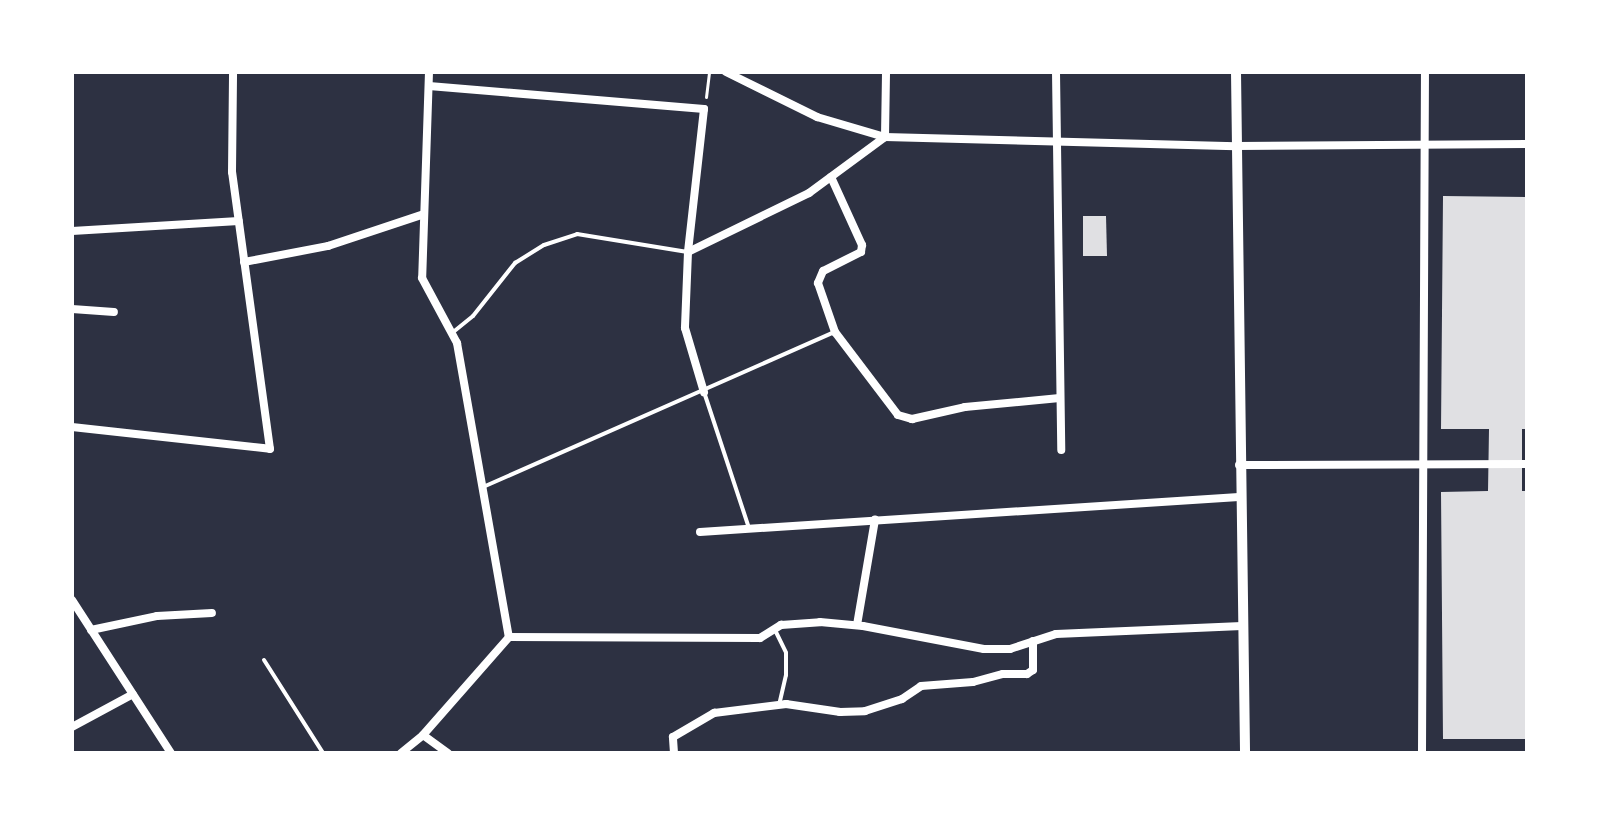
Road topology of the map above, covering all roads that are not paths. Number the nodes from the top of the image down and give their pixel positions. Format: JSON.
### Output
{"nodes":[{"id":1,"x":233,"y":72,"type":"edge"},
{"id":2,"x":429,"y":72,"type":"edge"},
{"id":3,"x":726,"y":72,"type":"edge"},
{"id":4,"x":886,"y":72,"type":"edge"},
{"id":5,"x":1056,"y":72,"type":"edge"},
{"id":6,"x":1236,"y":72,"type":"edge"},
{"id":7,"x":1425,"y":72,"type":"edge"},
{"id":8,"x":429,"y":86,"type":"junction"},
{"id":9,"x":885,"y":137,"type":"junction"},
{"id":10,"x":1056,"y":143,"type":"junction"},
{"id":11,"x":1527,"y":144,"type":"edge"},
{"id":12,"x":1425,"y":145,"type":"junction"},
{"id":13,"x":1236,"y":146,"type":"junction"},
{"id":14,"x":831,"y":177,"type":"junction"},
{"id":15,"x":424,"y":214,"type":"junction"},
{"id":16,"x":239,"y":221,"type":"junction"},
{"id":17,"x":72,"y":231,"type":"edge"},
{"id":18,"x":688,"y":252,"type":"junction"},
{"id":19,"x":244,"y":262,"type":"junction"},
{"id":20,"x":72,"y":309,"type":"edge"},
{"id":21,"x":114,"y":312,"type":"dead end"},
{"id":22,"x":835,"y":332,"type":"junction"},
{"id":23,"x":452,"y":333,"type":"junction"},
{"id":24,"x":704,"y":392,"type":"junction"},
{"id":25,"x":1060,"y":398,"type":"junction"},
{"id":26,"x":72,"y":427,"type":"edge"},
{"id":27,"x":1061,"y":450,"type":"dead end"},
{"id":28,"x":1527,"y":464,"type":"edge"},
{"id":29,"x":1239,"y":465,"type":"junction"},
{"id":30,"x":1421,"y":465,"type":"junction"},
{"id":31,"x":483,"y":487,"type":"junction"},
{"id":32,"x":1239,"y":497,"type":"junction"},
{"id":33,"x":875,"y":520,"type":"junction"},
{"id":34,"x":750,"y":530,"type":"junction"},
{"id":35,"x":700,"y":532,"type":"dead end"},
{"id":36,"x":72,"y":600,"type":"edge"},
{"id":37,"x":212,"y":613,"type":"dead end"},
{"id":38,"x":857,"y":625,"type":"junction"},
{"id":39,"x":1242,"y":626,"type":"junction"},
{"id":40,"x":774,"y":628,"type":"junction"},
{"id":41,"x":91,"y":630,"type":"junction"},
{"id":42,"x":509,"y":637,"type":"junction"},
{"id":43,"x":1033,"y":641,"type":"junction"},
{"id":44,"x":264,"y":660,"type":"dead end"},
{"id":45,"x":133,"y":694,"type":"junction"},
{"id":46,"x":780,"y":705,"type":"junction"},
{"id":47,"x":72,"y":727,"type":"edge"},
{"id":48,"x":423,"y":735,"type":"junction"},
{"id":49,"x":171,"y":753,"type":"edge"},
{"id":50,"x":323,"y":753,"type":"edge"},
{"id":51,"x":401,"y":753,"type":"edge"},
{"id":52,"x":448,"y":753,"type":"edge"},
{"id":53,"x":674,"y":753,"type":"edge"},
{"id":54,"x":1245,"y":753,"type":"edge"},
{"id":55,"x":1422,"y":753,"type":"edge"}],
"edges":[{"from":1,"to":16,"type":"street"},
{"from":2,"to":8,"type":"street"},
{"from":3,"to":9,"type":"street"},
{"from":4,"to":9,"type":"street"},
{"from":5,"to":10,"type":"street"},
{"from":6,"to":13,"type":"street"},
{"from":7,"to":12,"type":"street"},
{"from":8,"to":15,"type":"street"},
{"from":8,"to":18,"type":"street"},
{"from":9,"to":10,"type":"street"},
{"from":9,"to":14,"type":"street"},
{"from":10,"to":13,"type":"street"},
{"from":10,"to":25,"type":"street"},
{"from":11,"to":12,"type":"street"},
{"from":12,"to":13,"type":"street"},
{"from":12,"to":30,"type":"street"},
{"from":13,"to":29,"type":"street"},
{"from":14,"to":18,"type":"street"},
{"from":14,"to":22,"type":"street"},
{"from":15,"to":19,"type":"street"},
{"from":15,"to":23,"type":"street"},
{"from":16,"to":17,"type":"street"},
{"from":16,"to":19,"type":"street"},
{"from":18,"to":23,"type":"lane"},
{"from":18,"to":24,"type":"street"},
{"from":19,"to":26,"type":"street"},
{"from":20,"to":21,"type":"street"},
{"from":22,"to":24,"type":"lane"},
{"from":22,"to":25,"type":"street"},
{"from":23,"to":31,"type":"street"},
{"from":24,"to":31,"type":"lane"},
{"from":24,"to":34,"type":"lane"},
{"from":25,"to":27,"type":"street"},
{"from":28,"to":30,"type":"street"},
{"from":29,"to":30,"type":"street"},
{"from":29,"to":32,"type":"street"},
{"from":30,"to":55,"type":"street"},
{"from":31,"to":42,"type":"street"},
{"from":32,"to":33,"type":"street"},
{"from":32,"to":39,"type":"street"},
{"from":33,"to":34,"type":"street"},
{"from":33,"to":38,"type":"street"},
{"from":34,"to":35,"type":"street"},
{"from":36,"to":41,"type":"street"},
{"from":37,"to":41,"type":"street"},
{"from":38,"to":40,"type":"street"},
{"from":38,"to":43,"type":"street"},
{"from":39,"to":43,"type":"street"},
{"from":39,"to":54,"type":"street"},
{"from":40,"to":42,"type":"street"},
{"from":40,"to":46,"type":"lane"},
{"from":41,"to":45,"type":"street"},
{"from":42,"to":48,"type":"street"},
{"from":43,"to":46,"type":"street"},
{"from":44,"to":50,"type":"lane"},
{"from":45,"to":47,"type":"street"},
{"from":45,"to":49,"type":"street"},
{"from":46,"to":53,"type":"street"},
{"from":48,"to":51,"type":"street"},
{"from":48,"to":52,"type":"street"}]}
